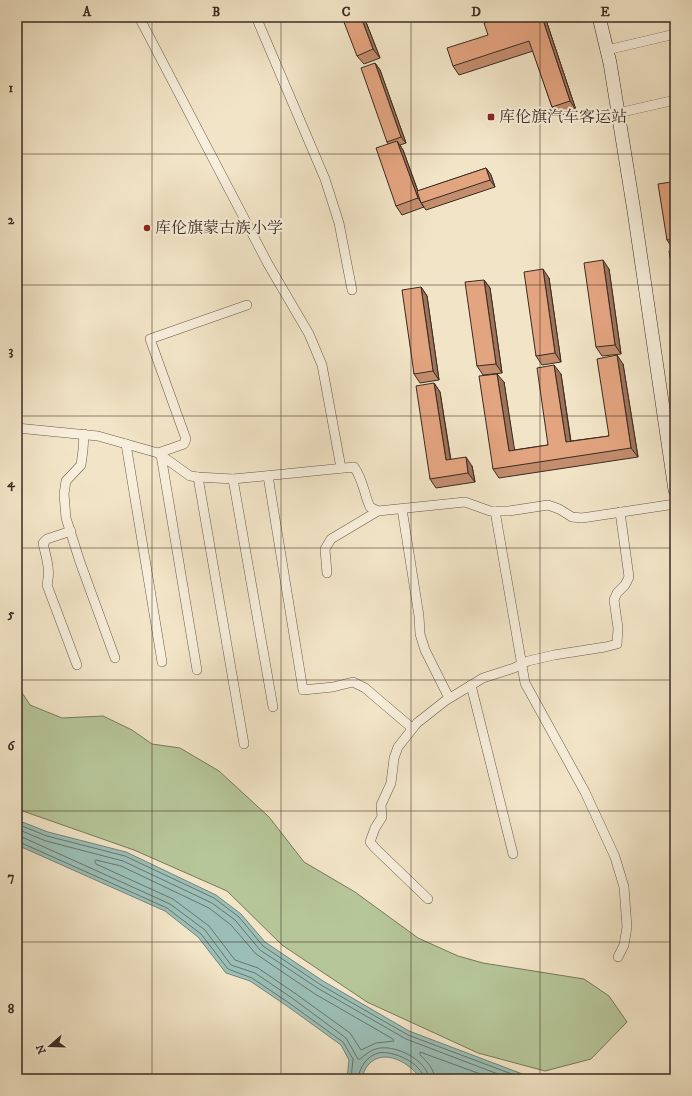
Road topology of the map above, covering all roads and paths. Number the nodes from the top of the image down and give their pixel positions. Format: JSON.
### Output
{"nodes":[{"id":1,"x":140,"y":17,"type":"edge"},
{"id":2,"x":256,"y":17,"type":"edge"},
{"id":3,"x":599,"y":17,"type":"edge"},
{"id":4,"x":675,"y":34,"type":"edge"},
{"id":5,"x":607,"y":50,"type":"junction"},
{"id":6,"x":675,"y":100,"type":"edge"},
{"id":7,"x":618,"y":113,"type":"junction"},
{"id":8,"x":352,"y":290,"type":"dead end"},
{"id":9,"x":247,"y":305,"type":"dead end"},
{"id":10,"x":17,"y":428,"type":"edge"},
{"id":11,"x":84,"y":434,"type":"junction"},
{"id":12,"x":126,"y":444,"type":"junction"},
{"id":13,"x":160,"y":454,"type":"junction"},
{"id":14,"x":341,"y":468,"type":"junction"},
{"id":15,"x":674,"y":469,"type":"edge"},
{"id":16,"x":268,"y":476,"type":"junction"},
{"id":17,"x":198,"y":477,"type":"junction"},
{"id":18,"x":233,"y":479,"type":"junction"},
{"id":19,"x":675,"y":490,"type":"edge"},
{"id":20,"x":675,"y":504,"type":"edge"},
{"id":21,"x":402,"y":508,"type":"junction"},
{"id":22,"x":378,"y":511,"type":"junction"},
{"id":23,"x":495,"y":511,"type":"junction"},
{"id":24,"x":620,"y":512,"type":"junction"},
{"id":25,"x":70,"y":531,"type":"junction"},
{"id":26,"x":327,"y":573,"type":"dead end"},
{"id":27,"x":115,"y":658,"type":"dead end"},
{"id":28,"x":162,"y":662,"type":"dead end"},
{"id":29,"x":522,"y":664,"type":"junction"},
{"id":30,"x":77,"y":665,"type":"dead end"},
{"id":31,"x":197,"y":670,"type":"dead end"},
{"id":32,"x":471,"y":685,"type":"junction"},
{"id":33,"x":449,"y":698,"type":"junction"},
{"id":34,"x":273,"y":707,"type":"dead end"},
{"id":35,"x":412,"y":728,"type":"junction"},
{"id":36,"x":244,"y":744,"type":"dead end"},
{"id":37,"x":513,"y":854,"type":"dead end"},
{"id":38,"x":428,"y":898,"type":"dead end"},
{"id":39,"x":618,"y":957,"type":"dead end"}],
"edges":[{"from":1,"to":14,"type":"street"},
{"from":2,"to":8,"type":"street"},
{"from":3,"to":5,"type":"street"},
{"from":4,"to":5,"type":"street"},
{"from":5,"to":7,"type":"street"},
{"from":6,"to":7,"type":"street"},
{"from":7,"to":15,"type":"street"},
{"from":9,"to":13,"type":"street"},
{"from":10,"to":11,"type":"street"},
{"from":11,"to":12,"type":"street"},
{"from":11,"to":25,"type":"street"},
{"from":12,"to":13,"type":"street"},
{"from":12,"to":28,"type":"street"},
{"from":13,"to":17,"type":"street"},
{"from":13,"to":31,"type":"street"},
{"from":14,"to":16,"type":"street"},
{"from":14,"to":22,"type":"street"},
{"from":15,"to":19,"type":"street"},
{"from":16,"to":18,"type":"street"},
{"from":16,"to":35,"type":"street"},
{"from":17,"to":18,"type":"street"},
{"from":17,"to":36,"type":"street"},
{"from":18,"to":34,"type":"street"},
{"from":20,"to":24,"type":"street"},
{"from":21,"to":22,"type":"street"},
{"from":21,"to":23,"type":"street"},
{"from":21,"to":33,"type":"street"},
{"from":22,"to":26,"type":"street"},
{"from":23,"to":24,"type":"street"},
{"from":23,"to":29,"type":"street"},
{"from":24,"to":29,"type":"street"},
{"from":25,"to":27,"type":"street"},
{"from":25,"to":30,"type":"street"},
{"from":29,"to":32,"type":"street"},
{"from":29,"to":39,"type":"street"},
{"from":32,"to":33,"type":"street"},
{"from":32,"to":37,"type":"street"},
{"from":33,"to":35,"type":"street"},
{"from":35,"to":38,"type":"street"}]}
